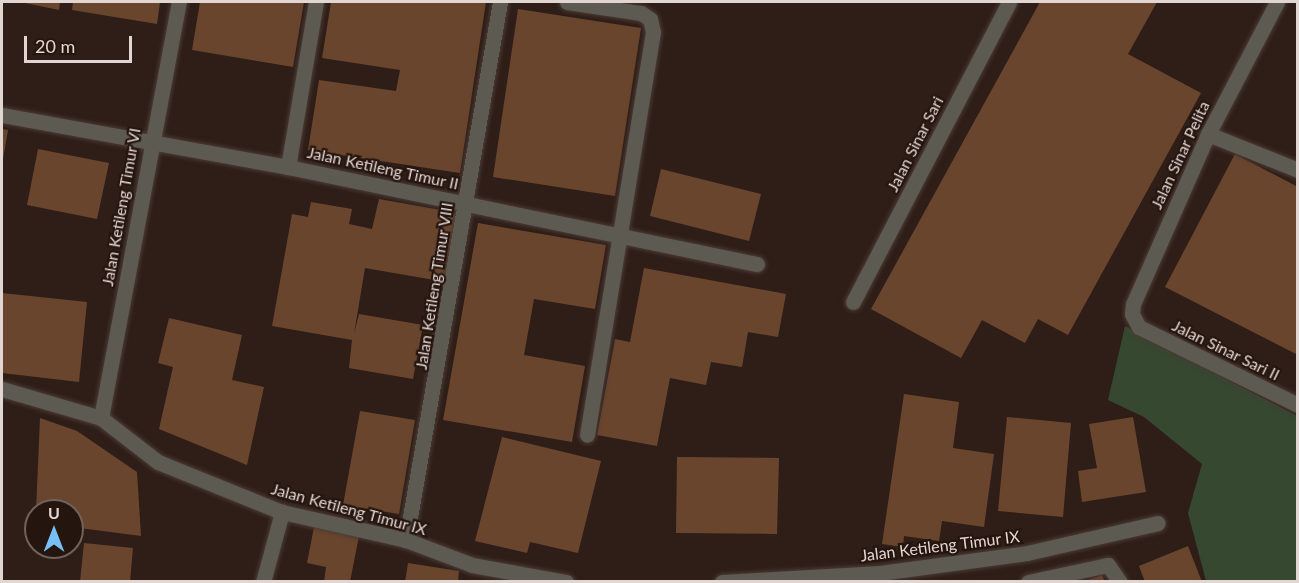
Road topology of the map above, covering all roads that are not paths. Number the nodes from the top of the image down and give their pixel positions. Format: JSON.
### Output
{"nodes":[{"id":1,"x":179,"y":2,"type":"edge"},
{"id":2,"x":316,"y":2,"type":"edge"},
{"id":3,"x":500,"y":2,"type":"edge"},
{"id":4,"x":567,"y":2,"type":"edge"},
{"id":5,"x":1009,"y":2,"type":"edge"},
{"id":6,"x":1277,"y":2,"type":"edge"},
{"id":7,"x":2,"y":114,"type":"edge"},
{"id":8,"x":1208,"y":134,"type":"junction"},
{"id":9,"x":151,"y":142,"type":"junction"},
{"id":10,"x":288,"y":167,"type":"junction"},
{"id":11,"x":1298,"y":171,"type":"edge"},
{"id":12,"x":466,"y":204,"type":"junction"},
{"id":13,"x":620,"y":236,"type":"junction"},
{"id":14,"x":757,"y":264,"type":"dead end"},
{"id":15,"x":853,"y":302,"type":"dead end"},
{"id":16,"x":1139,"y":327,"type":"joint"},
{"id":17,"x":2,"y":389,"type":"edge"},
{"id":18,"x":1298,"y":405,"type":"edge"},
{"id":19,"x":101,"y":418,"type":"junction"},
{"id":20,"x":587,"y":435,"type":"dead end"},
{"id":21,"x":282,"y":512,"type":"junction"},
{"id":22,"x":1158,"y":523,"type":"dead end"},
{"id":23,"x":406,"y":540,"type":"junction"},
{"id":24,"x":263,"y":582,"type":"edge"},
{"id":25,"x":566,"y":582,"type":"edge"},
{"id":26,"x":723,"y":582,"type":"edge"},
{"id":27,"x":1028,"y":582,"type":"edge"},
{"id":28,"x":1120,"y":582,"type":"edge"}],
"edges":[{"from":1,"to":9,"type":"street","name":"Jalan Ketileng Timur VI"},
{"from":2,"to":10,"type":"street"},
{"from":3,"to":12,"type":"street","name":"Jalan Ketileng Timur VIII"},
{"from":4,"to":13,"type":"street"},
{"from":5,"to":15,"type":"street","name":"Jalan Sinar Sari"},
{"from":6,"to":8,"type":"street","name":"Jalan Sinar Pelita"},
{"from":7,"to":9,"type":"street","name":"Jalan Ketileng Timur II"},
{"from":8,"to":11,"type":"street"},
{"from":8,"to":16,"type":"street","name":"Jalan Sinar Pelita"},
{"from":9,"to":10,"type":"street","name":"Jalan Ketileng Timur II"},
{"from":9,"to":19,"type":"street","name":"Jalan Ketileng Timur VI"},
{"from":10,"to":12,"type":"street","name":"Jalan Ketileng Timur II"},
{"from":12,"to":13,"type":"street","name":"Jalan Ketileng Timur II"},
{"from":12,"to":23,"type":"street","name":"Jalan Ketileng Timur VIII"},
{"from":13,"to":14,"type":"street","name":"Jalan Ketileng Timur II"},
{"from":13,"to":20,"type":"street"},
{"from":16,"to":18,"type":"street","name":"Jalan Sinar Sari II"},
{"from":17,"to":19,"type":"street","name":"Jalan Ketileng Timur IX"},
{"from":19,"to":21,"type":"street","name":"Jalan Ketileng Timur IX"},
{"from":21,"to":23,"type":"street","name":"Jalan Ketileng Timur IX"},
{"from":21,"to":24,"type":"street"},
{"from":22,"to":26,"type":"street","name":"Jalan Ketileng Timur IX"},
{"from":23,"to":25,"type":"street","name":"Jalan Ketileng Timur IX"},
{"from":27,"to":28,"type":"street"}]}
